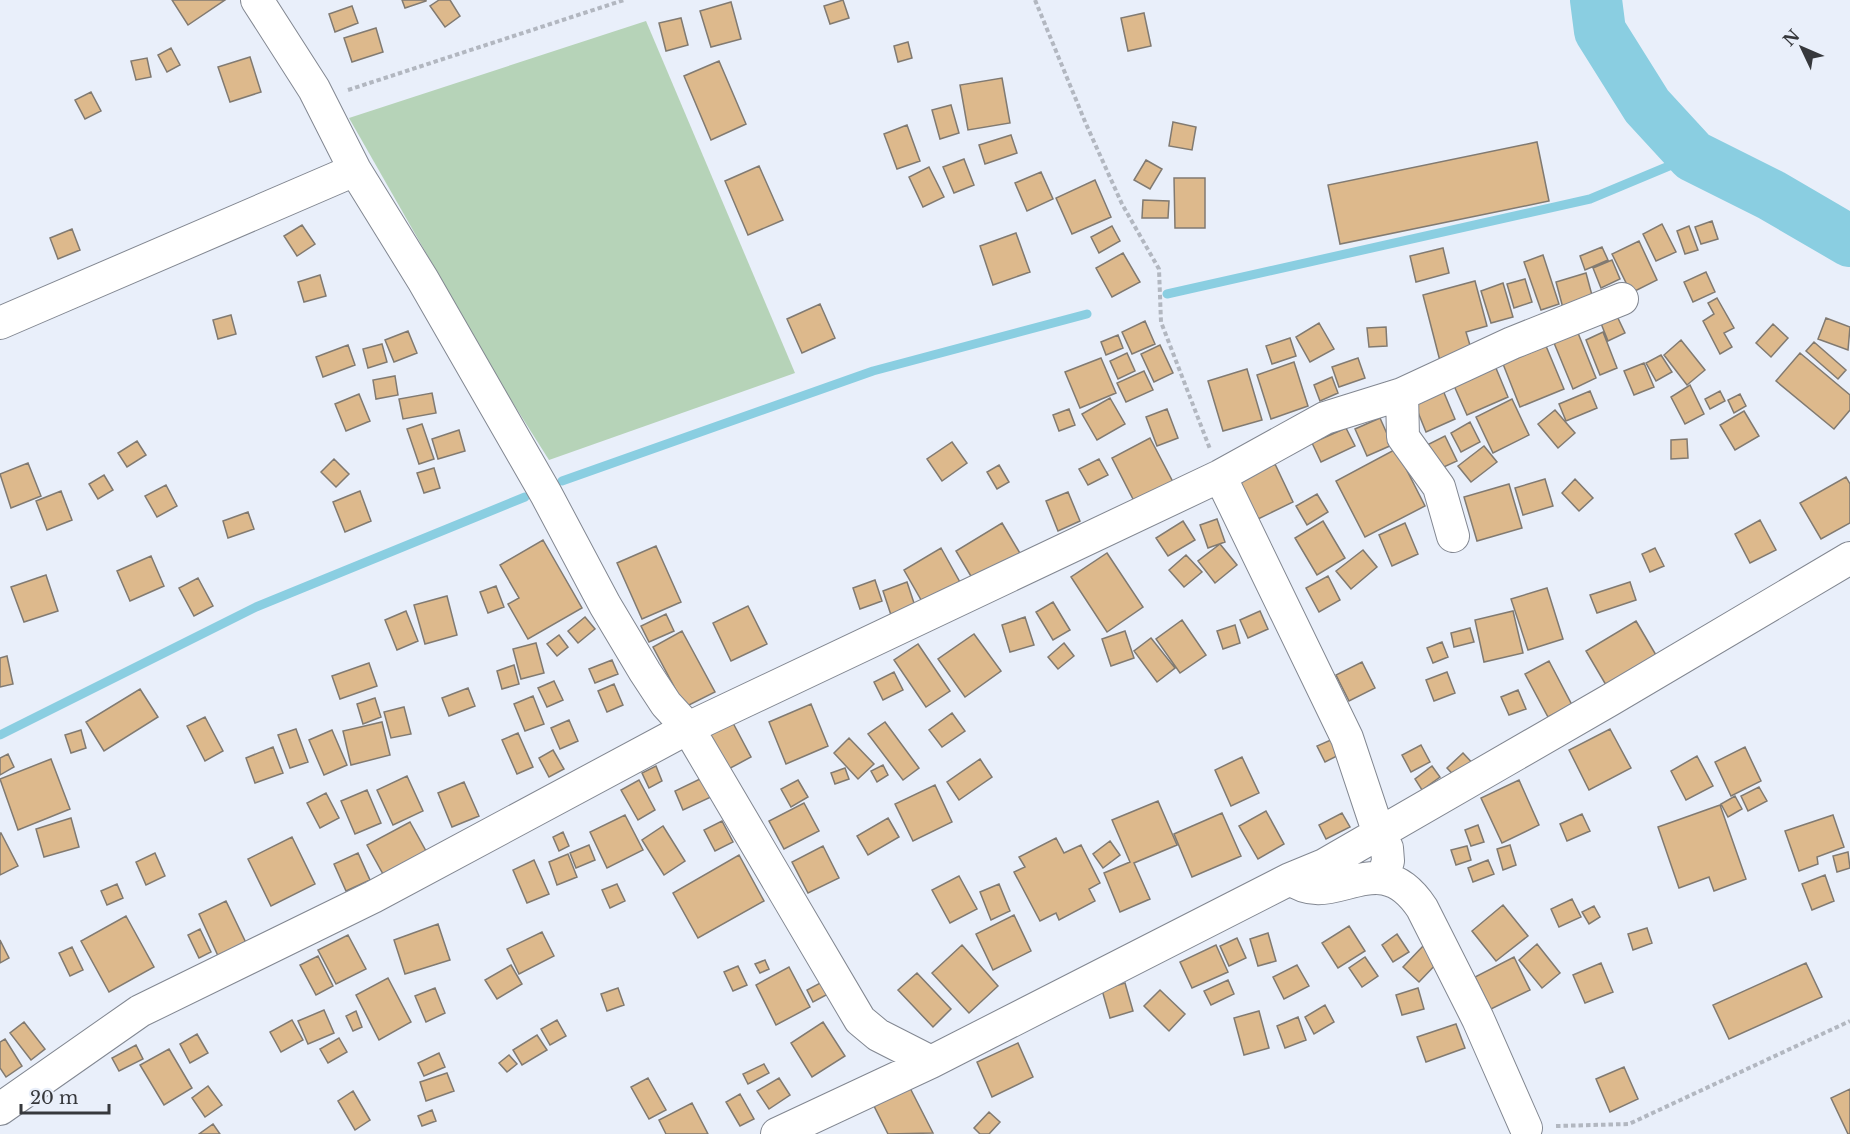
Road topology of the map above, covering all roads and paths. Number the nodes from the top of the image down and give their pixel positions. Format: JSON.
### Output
{"nodes":[{"id":1,"x":256,"y":0,"type":"edge"},
{"id":2,"x":624,"y":0,"type":"edge"},
{"id":3,"x":1035,"y":0,"type":"edge"},
{"id":4,"x":319,"y":99,"type":"junction"},
{"id":5,"x":355,"y":170,"type":"junction"},
{"id":6,"x":1622,"y":299,"type":"dead end"},
{"id":7,"x":0,"y":322,"type":"edge"},
{"id":8,"x":1402,"y":394,"type":"junction"},
{"id":9,"x":1220,"y":477,"type":"junction"},
{"id":10,"x":1453,"y":536,"type":"dead end"},
{"id":11,"x":1850,"y":558,"type":"edge"},
{"id":12,"x":687,"y":728,"type":"junction"},
{"id":13,"x":1378,"y":831,"type":"junction"},
{"id":14,"x":1383,"y":878,"type":"junction"},
{"id":15,"x":1290,"y":879,"type":"junction"},
{"id":16,"x":1850,"y":1021,"type":"edge"},
{"id":17,"x":931,"y":1062,"type":"junction"},
{"id":18,"x":0,"y":1109,"type":"edge"},
{"id":19,"x":1526,"y":1128,"type":"joint"},
{"id":20,"x":777,"y":1134,"type":"edge"}],
"edges":[{"from":1,"to":4,"type":"street"},
{"from":2,"to":4,"type":"path"},
{"from":3,"to":9,"type":"path"},
{"from":4,"to":5,"type":"street"},
{"from":5,"to":7,"type":"street"},
{"from":5,"to":12,"type":"street"},
{"from":6,"to":8,"type":"street"},
{"from":8,"to":9,"type":"street"},
{"from":8,"to":10,"type":"street"},
{"from":9,"to":12,"type":"street"},
{"from":9,"to":13,"type":"street"},
{"from":11,"to":13,"type":"street"},
{"from":12,"to":17,"type":"street"},
{"from":12,"to":18,"type":"street"},
{"from":13,"to":14,"type":"street"},
{"from":13,"to":15,"type":"street"},
{"from":14,"to":15,"type":"street"},
{"from":14,"to":19,"type":"street"},
{"from":15,"to":17,"type":"street"},
{"from":16,"to":19,"type":"path"},
{"from":17,"to":20,"type":"street"}]}
